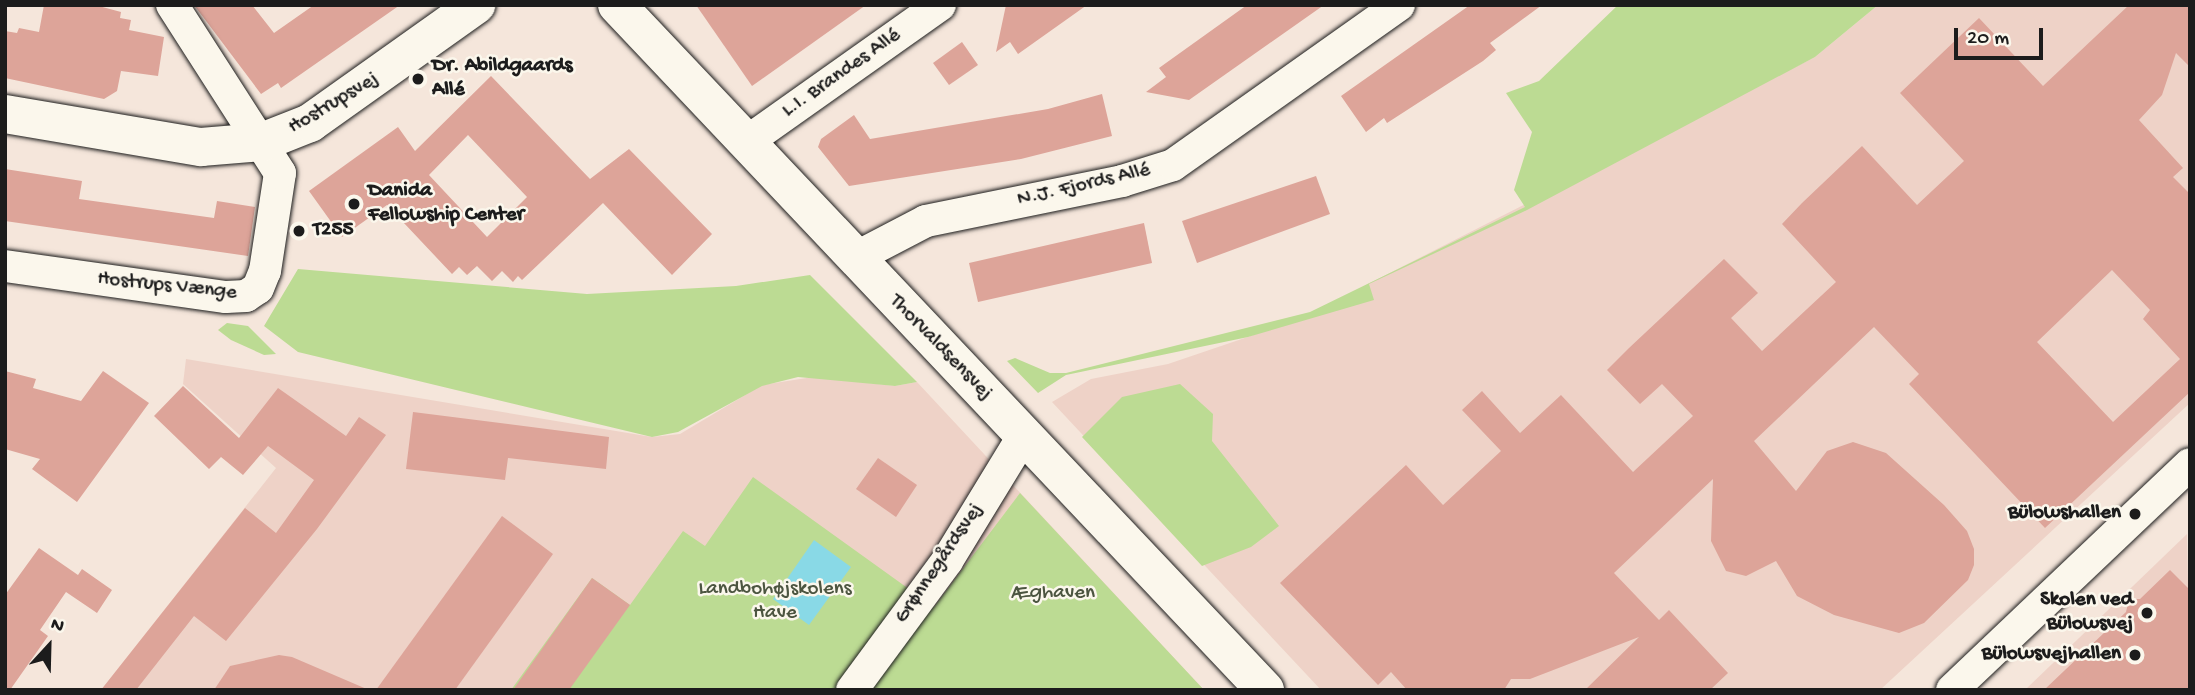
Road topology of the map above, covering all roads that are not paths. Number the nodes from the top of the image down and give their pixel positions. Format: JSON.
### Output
{"nodes":[{"id":1,"x":172,"y":5,"type":"edge"},
{"id":2,"x":476,"y":5,"type":"edge"},
{"id":3,"x":617,"y":5,"type":"edge"},
{"id":4,"x":940,"y":5,"type":"edge"},
{"id":5,"x":1399,"y":5,"type":"edge"},
{"id":6,"x":5,"y":114,"type":"edge"},
{"id":7,"x":262,"y":142,"type":"junction"},
{"id":8,"x":745,"y":143,"type":"junction"},
{"id":9,"x":856,"y":258,"type":"junction"},
{"id":10,"x":5,"y":266,"type":"edge"},
{"id":11,"x":1024,"y":435,"type":"junction"},
{"id":12,"x":2190,"y":464,"type":"edge"},
{"id":13,"x":852,"y":690,"type":"edge"},
{"id":14,"x":1265,"y":690,"type":"edge"},
{"id":15,"x":1952,"y":690,"type":"edge"}],
"edges":[{"from":1,"to":7,"type":"street","name":"Hostrups Vænge"},
{"from":2,"to":7,"type":"street","name":"Hostrupsvej"},
{"from":3,"to":8,"type":"street","name":"Thorvaldsensvej"},
{"from":4,"to":8,"type":"street","name":"L.I. Brandes Allé"},
{"from":5,"to":9,"type":"street","name":"N.J. Fjords Allé"},
{"from":6,"to":7,"type":"street","name":"Hostrupsvej"},
{"from":7,"to":10,"type":"street","name":"Hostrups Vænge"},
{"from":8,"to":9,"type":"street","name":"Thorvaldsensvej"},
{"from":9,"to":11,"type":"street","name":"Thorvaldsensvej"},
{"from":11,"to":13,"type":"street","name":"Grønnegårdsvej"},
{"from":11,"to":14,"type":"street","name":"Thorvaldsensvej"},
{"from":12,"to":15,"type":"street"}]}
